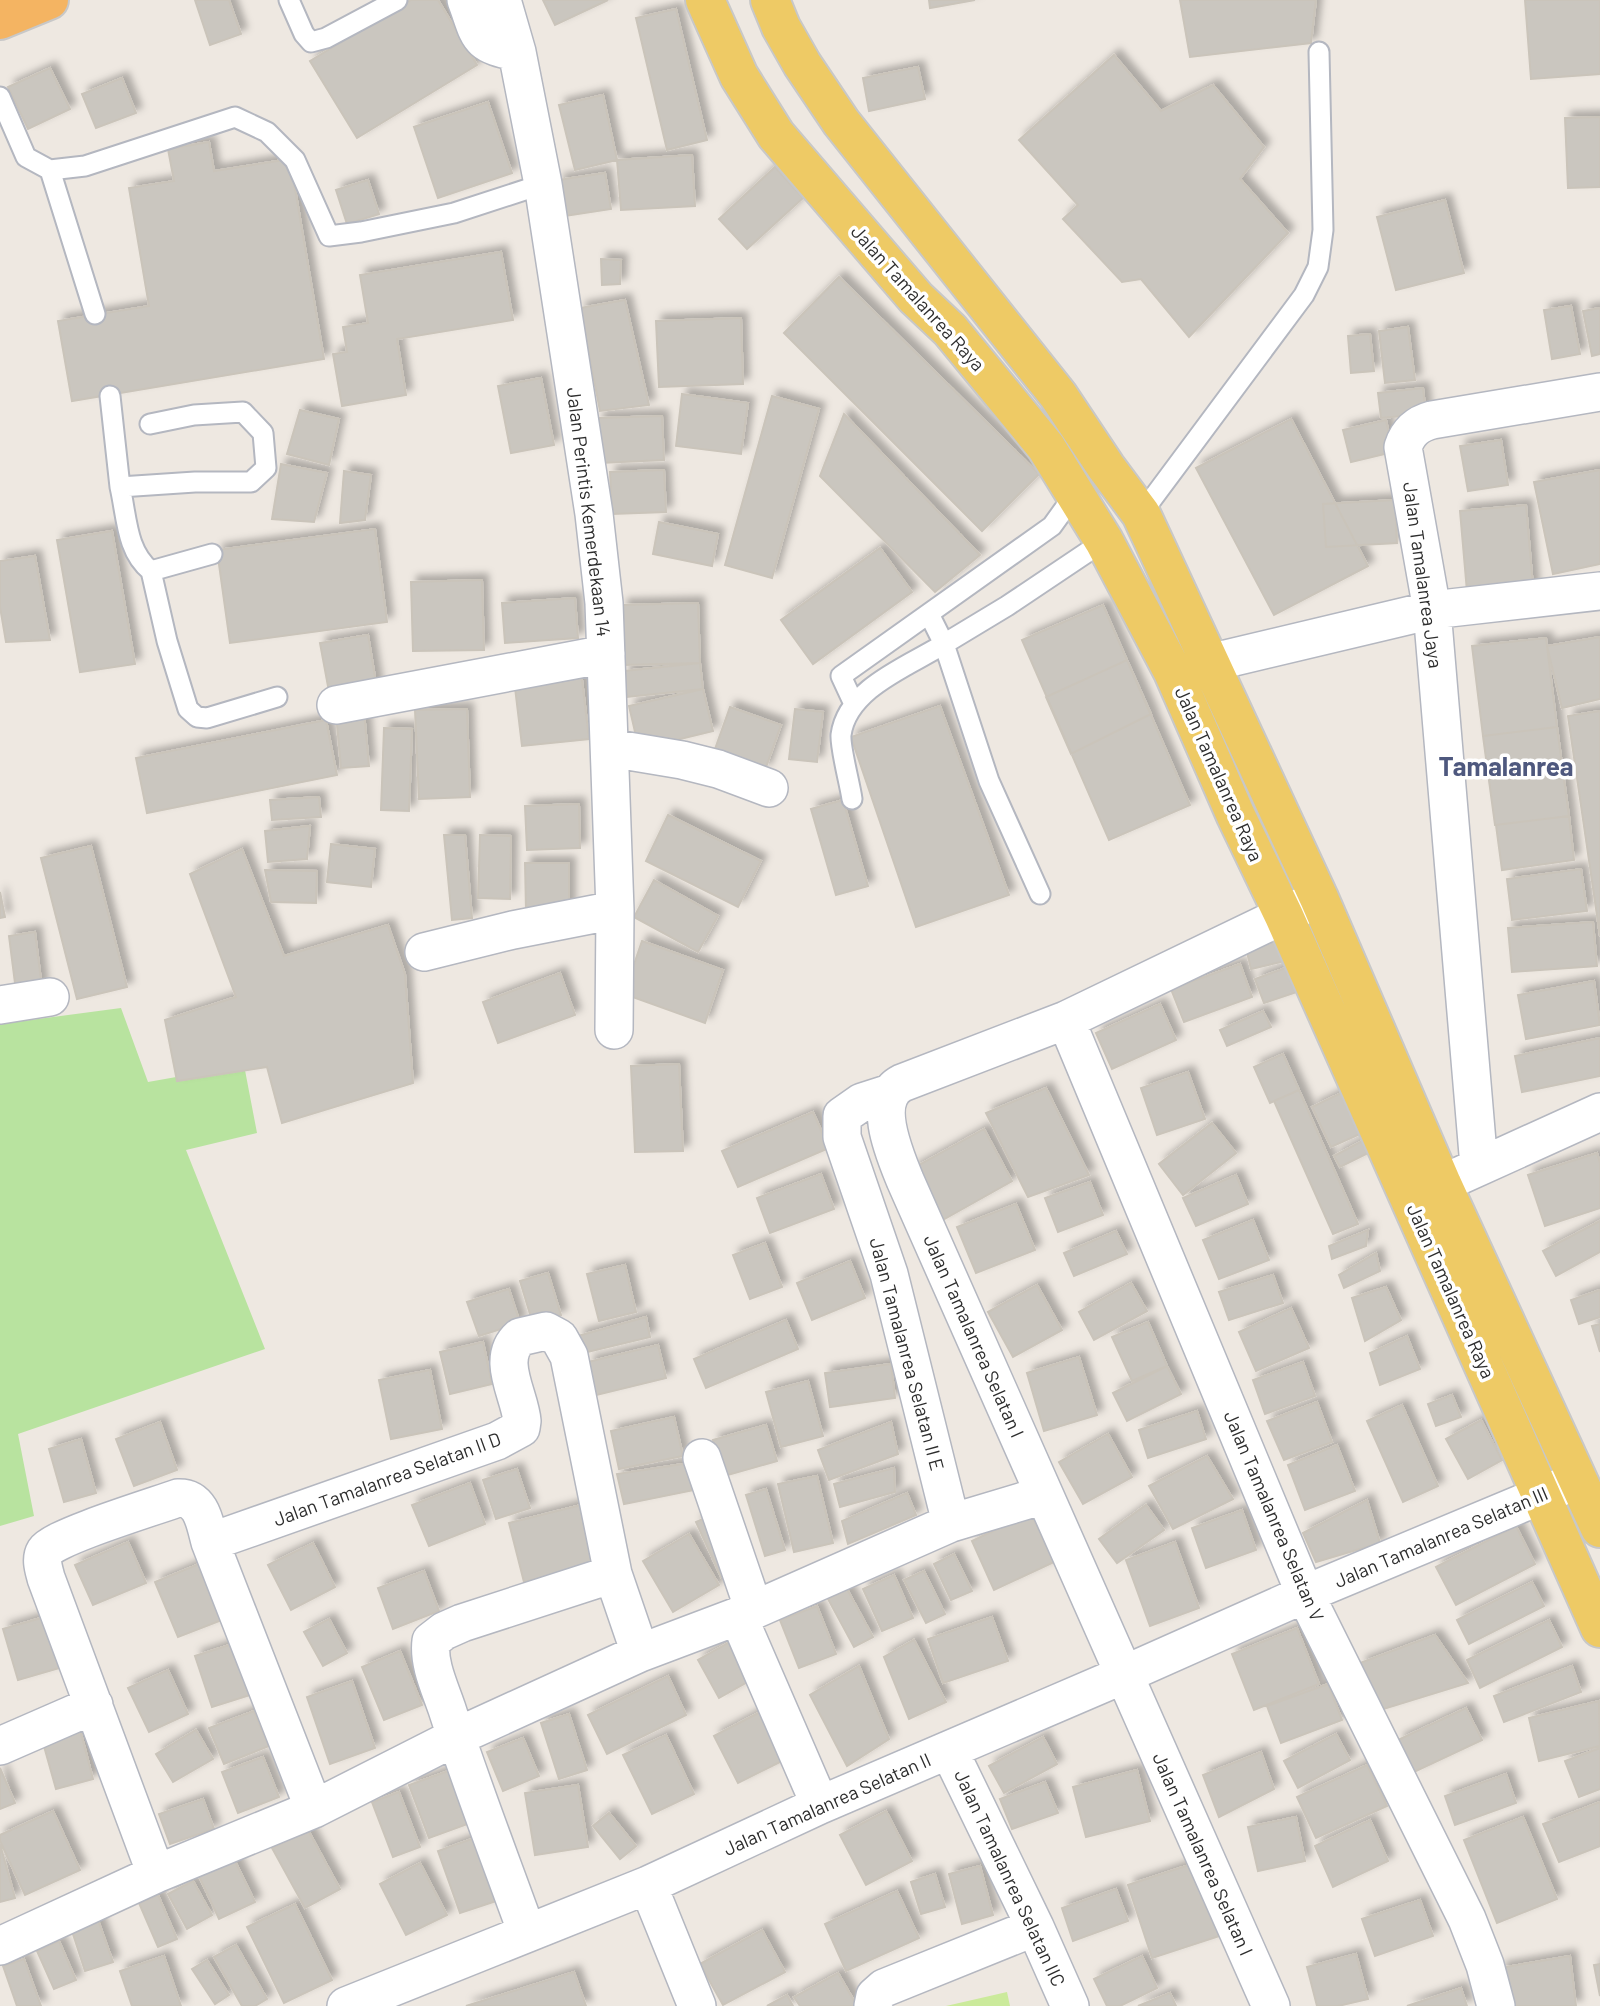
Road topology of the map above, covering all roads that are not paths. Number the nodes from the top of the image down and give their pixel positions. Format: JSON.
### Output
{"nodes":[{"id":1,"x":49,"y":0,"type":"edge"},
{"id":2,"x":289,"y":0,"type":"edge"},
{"id":3,"x":397,"y":0,"type":"edge"},
{"id":4,"x":466,"y":0,"type":"edge"},
{"id":5,"x":502,"y":0,"type":"edge"},
{"id":6,"x":705,"y":0,"type":"edge"},
{"id":7,"x":770,"y":0,"type":"edge"},
{"id":8,"x":0,"y":20,"type":"edge"},
{"id":9,"x":517,"y":52,"type":"junction"},
{"id":10,"x":1319,"y":52,"type":"dead end"},
{"id":11,"x":0,"y":97,"type":"edge"},
{"id":12,"x":50,"y":170,"type":"junction"},
{"id":13,"x":542,"y":184,"type":"junction"},
{"id":14,"x":95,"y":314,"type":"dead end"},
{"id":15,"x":1600,"y":392,"type":"edge"},
{"id":16,"x":110,"y":396,"type":"dead end"},
{"id":17,"x":150,"y":424,"type":"dead end"},
{"id":18,"x":120,"y":487,"type":"junction"},
{"id":19,"x":1075,"y":494,"type":"junction"},
{"id":20,"x":1141,"y":513,"type":"junction"},
{"id":21,"x":1104,"y":541,"type":"junction"},
{"id":22,"x":212,"y":554,"type":"dead end"},
{"id":23,"x":151,"y":571,"type":"junction"},
{"id":24,"x":1600,"y":591,"type":"edge"},
{"id":25,"x":1432,"y":610,"type":"junction"},
{"id":26,"x":929,"y":614,"type":"junction"},
{"id":27,"x":944,"y":644,"type":"junction"},
{"id":28,"x":606,"y":654,"type":"junction"},
{"id":29,"x":1209,"y":663,"type":"junction"},
{"id":30,"x":277,"y":697,"type":"dead end"},
{"id":31,"x":854,"y":704,"type":"junction"},
{"id":32,"x":336,"y":705,"type":"dead end"},
{"id":33,"x":610,"y":748,"type":"junction"},
{"id":34,"x":769,"y":788,"type":"dead end"},
{"id":35,"x":852,"y":799,"type":"dead end"},
{"id":36,"x":1040,"y":894,"type":"dead end"},
{"id":37,"x":1319,"y":898,"type":"junction"},
{"id":38,"x":615,"y":910,"type":"junction"},
{"id":39,"x":1284,"y":916,"type":"junction"},
{"id":40,"x":424,"y":952,"type":"dead end"},
{"id":41,"x":50,"y":998,"type":"dead end"},
{"id":42,"x":0,"y":1005,"type":"edge"},
{"id":43,"x":1066,"y":1020,"type":"junction"},
{"id":44,"x":614,"y":1030,"type":"dead end"},
{"id":45,"x":890,"y":1093,"type":"junction"},
{"id":46,"x":1600,"y":1112,"type":"edge"},
{"id":47,"x":1479,"y":1166,"type":"junction"},
{"id":48,"x":1442,"y":1184,"type":"junction"},
{"id":49,"x":702,"y":1458,"type":"dead end"},
{"id":50,"x":1578,"y":1480,"type":"junction"},
{"id":51,"x":1044,"y":1495,"type":"junction"},
{"id":52,"x":1542,"y":1496,"type":"junction"},
{"id":53,"x":951,"y":1523,"type":"junction"},
{"id":54,"x":1600,"y":1528,"type":"edge"},
{"id":55,"x":210,"y":1542,"type":"junction"},
{"id":56,"x":613,"y":1574,"type":"junction"},
{"id":57,"x":1305,"y":1594,"type":"junction"},
{"id":58,"x":746,"y":1613,"type":"junction"},
{"id":59,"x":1600,"y":1628,"type":"edge"},
{"id":60,"x":640,"y":1653,"type":"junction"},
{"id":61,"x":1123,"y":1675,"type":"junction"},
{"id":62,"x":94,"y":1705,"type":"junction"},
{"id":63,"x":456,"y":1737,"type":"junction"},
{"id":64,"x":0,"y":1746,"type":"edge"},
{"id":65,"x":949,"y":1750,"type":"junction"},
{"id":66,"x":820,"y":1805,"type":"junction"},
{"id":67,"x":314,"y":1809,"type":"junction"},
{"id":68,"x":156,"y":1874,"type":"junction"},
{"id":69,"x":648,"y":1885,"type":"junction"},
{"id":70,"x":1035,"y":1927,"type":"junction"},
{"id":71,"x":527,"y":1933,"type":"junction"},
{"id":72,"x":0,"y":1946,"type":"edge"},
{"id":73,"x":346,"y":2006,"type":"edge"},
{"id":74,"x":698,"y":2006,"type":"edge"},
{"id":75,"x":873,"y":2006,"type":"edge"},
{"id":76,"x":1070,"y":2006,"type":"edge"},
{"id":77,"x":1271,"y":2006,"type":"edge"},
{"id":78,"x":1496,"y":2006,"type":"edge"}],
"edges":[{"from":1,"to":8,"type":"highway"},
{"from":2,"to":3,"type":"lane"},
{"from":4,"to":9,"type":"street"},
{"from":5,"to":9,"type":"street","name":"Jalan Perintis Kemerdekaan 14"},
{"from":6,"to":19,"type":"main road","name":"Jalan Tamalanrea Raya"},
{"from":7,"to":20,"type":"main road","name":"Jalan Tamalanrea Raya"},
{"from":9,"to":13,"type":"street","name":"Jalan Perintis Kemerdekaan 14"},
{"from":10,"to":20,"type":"lane"},
{"from":11,"to":12,"type":"lane"},
{"from":12,"to":13,"type":"lane"},
{"from":12,"to":14,"type":"lane"},
{"from":13,"to":28,"type":"street","name":"Jalan Perintis Kemerdekaan 14"},
{"from":15,"to":25,"type":"street","name":"Jalan Tamalanrea Jaya"},
{"from":16,"to":18,"type":"lane"},
{"from":17,"to":18,"type":"lane"},
{"from":18,"to":23,"type":"lane"},
{"from":19,"to":21,"type":"main road","name":"Jalan Tamalanrea Raya"},
{"from":19,"to":26,"type":"lane"},
{"from":20,"to":21,"type":"main road"},
{"from":20,"to":29,"type":"main road","name":"Jalan Tamalanrea Raya"},
{"from":21,"to":27,"type":"lane"},
{"from":21,"to":39,"type":"main road","name":"Jalan Tamalanrea Raya"},
{"from":22,"to":23,"type":"lane"},
{"from":23,"to":30,"type":"lane"},
{"from":24,"to":25,"type":"street"},
{"from":25,"to":29,"type":"street"},
{"from":25,"to":47,"type":"street","name":"Jalan Tamalanrea Jaya"},
{"from":26,"to":27,"type":"lane"},
{"from":26,"to":31,"type":"lane"},
{"from":27,"to":31,"type":"lane"},
{"from":27,"to":36,"type":"lane"},
{"from":28,"to":32,"type":"street"},
{"from":28,"to":33,"type":"street","name":"Jalan Perintis Kemerdekaan 14"},
{"from":29,"to":37,"type":"main road","name":"Jalan Tamalanrea Raya"},
{"from":31,"to":35,"type":"lane"},
{"from":33,"to":34,"type":"street"},
{"from":33,"to":38,"type":"street","name":"Jalan Perintis Kemerdekaan 14"},
{"from":37,"to":39,"type":"street"},
{"from":37,"to":48,"type":"main road","name":"Jalan Tamalanrea Raya"},
{"from":38,"to":40,"type":"street"},
{"from":38,"to":44,"type":"street","name":"Jalan Perintis Kemerdekaan 14"},
{"from":39,"to":43,"type":"street"},
{"from":39,"to":52,"type":"main road","name":"Jalan Tamalanrea Raya"},
{"from":41,"to":42,"type":"street"},
{"from":43,"to":45,"type":"street"},
{"from":43,"to":57,"type":"street","name":"Jalan Tamalanrea Selatan V"},
{"from":45,"to":51,"type":"street","name":"Jalan Tamalanrea Selatan I"},
{"from":45,"to":53,"type":"street","name":"Jalan Tamalanrea Selatan II E"},
{"from":46,"to":47,"type":"street"},
{"from":47,"to":48,"type":"street"},
{"from":48,"to":50,"type":"main road","name":"Jalan Tamalanrea Raya"},
{"from":49,"to":58,"type":"street"},
{"from":50,"to":52,"type":"street","name":"Jalan Tamalanrea Selatan III"},
{"from":50,"to":54,"type":"main road","name":"Jalan Tamalanrea Raya"},
{"from":51,"to":53,"type":"street"},
{"from":51,"to":61,"type":"street","name":"Jalan Tamalanrea Selatan I"},
{"from":52,"to":57,"type":"street","name":"Jalan Tamalanrea Selatan III"},
{"from":52,"to":59,"type":"main road","name":"Jalan Tamalanrea Raya"},
{"from":53,"to":58,"type":"street"},
{"from":55,"to":56,"type":"street","name":"Jalan Tamalanrea Selatan II D"},
{"from":55,"to":62,"type":"street"},
{"from":55,"to":67,"type":"street"},
{"from":56,"to":60,"type":"street","name":"Jalan Tamalanrea Selatan II D"},
{"from":56,"to":63,"type":"street"},
{"from":57,"to":61,"type":"street","name":"Jalan Tamalanrea Selatan II"},
{"from":57,"to":78,"type":"street","name":"Jalan Tamalanrea Selatan V"},
{"from":58,"to":60,"type":"street"},
{"from":58,"to":66,"type":"street"},
{"from":60,"to":63,"type":"street"},
{"from":61,"to":65,"type":"street","name":"Jalan Tamalanrea Selatan II"},
{"from":61,"to":77,"type":"street","name":"Jalan Tamalanrea Selatan I"},
{"from":62,"to":64,"type":"street"},
{"from":62,"to":68,"type":"street"},
{"from":63,"to":67,"type":"street"},
{"from":63,"to":71,"type":"street"},
{"from":65,"to":66,"type":"street","name":"Jalan Tamalanrea Selatan II"},
{"from":65,"to":70,"type":"street","name":"Jalan Tamalanrea Selatan IIC"},
{"from":66,"to":69,"type":"street","name":"Jalan Tamalanrea Selatan II"},
{"from":67,"to":68,"type":"street"},
{"from":68,"to":72,"type":"street"},
{"from":69,"to":71,"type":"street","name":"Jalan Tamalanrea Selatan II"},
{"from":69,"to":74,"type":"street"},
{"from":70,"to":75,"type":"street"},
{"from":70,"to":76,"type":"street","name":"Jalan Tamalanrea Selatan IIC"},
{"from":71,"to":73,"type":"street","name":"Jalan Tamalanrea Selatan II"}]}
